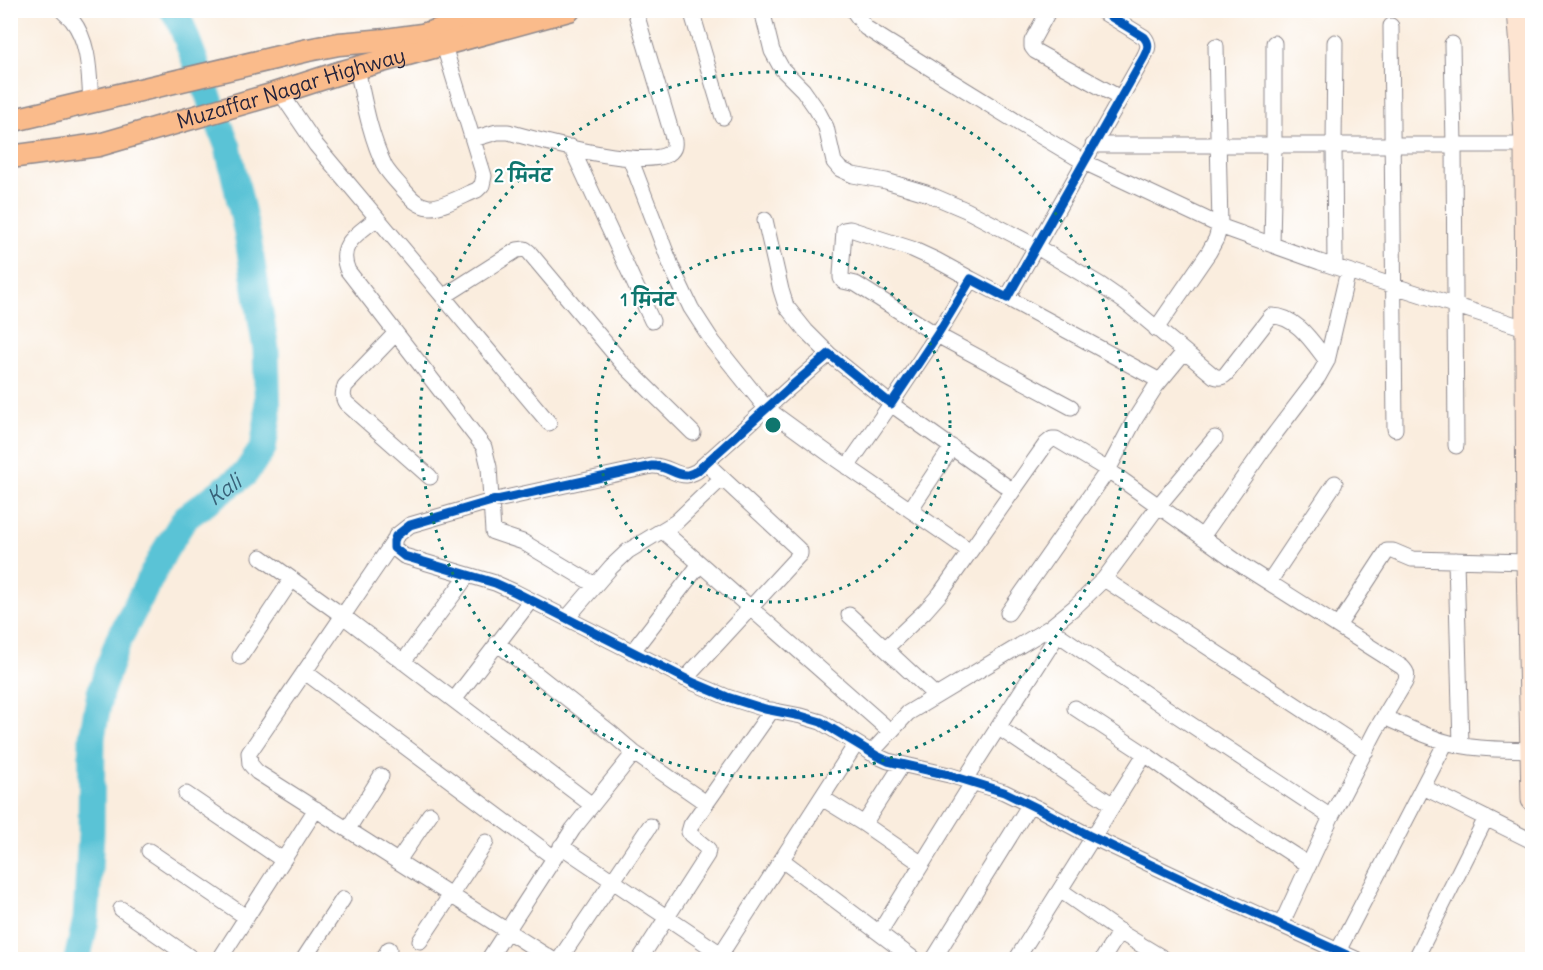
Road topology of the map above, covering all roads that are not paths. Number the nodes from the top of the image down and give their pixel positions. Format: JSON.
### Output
{"nodes":[{"id":1,"x":62,"y":10,"type":"edge"},
{"id":2,"x":569,"y":10,"type":"edge"},
{"id":3,"x":635,"y":10,"type":"edge"},
{"id":4,"x":692,"y":10,"type":"edge"},
{"id":5,"x":762,"y":10,"type":"edge"},
{"id":6,"x":853,"y":10,"type":"edge"},
{"id":7,"x":1049,"y":10,"type":"edge"},
{"id":8,"x":1100,"y":10,"type":"edge"},
{"id":9,"x":1518,"y":10,"type":"edge"},
{"id":10,"x":504,"y":11,"type":"edge"},
{"id":11,"x":1391,"y":26,"type":"dead end"},
{"id":12,"x":1335,"y":42,"type":"dead end"},
{"id":13,"x":1274,"y":43,"type":"dead end"},
{"id":14,"x":1452,"y":44,"type":"dead end"},
{"id":15,"x":444,"y":46,"type":"junction"},
{"id":16,"x":1216,"y":46,"type":"dead end"},
{"id":17,"x":357,"y":68,"type":"junction"},
{"id":18,"x":275,"y":93,"type":"junction"},
{"id":19,"x":1120,"y":98,"type":"junction"},
{"id":20,"x":95,"y":101,"type":"junction"},
{"id":21,"x":723,"y":117,"type":"dead end"},
{"id":22,"x":10,"y":122,"type":"edge"},
{"id":23,"x":473,"y":139,"type":"junction"},
{"id":24,"x":1094,"y":145,"type":"junction"},
{"id":25,"x":1218,"y":145,"type":"junction"},
{"id":26,"x":1274,"y":145,"type":"junction"},
{"id":27,"x":1334,"y":145,"type":"junction"},
{"id":28,"x":1392,"y":145,"type":"junction"},
{"id":29,"x":1454,"y":145,"type":"junction"},
{"id":30,"x":1529,"y":146,"type":"edge"},
{"id":31,"x":571,"y":147,"type":"junction"},
{"id":32,"x":10,"y":157,"type":"edge"},
{"id":33,"x":630,"y":158,"type":"junction"},
{"id":34,"x":1084,"y":162,"type":"junction"},
{"id":35,"x":377,"y":218,"type":"junction"},
{"id":36,"x":765,"y":220,"type":"dead end"},
{"id":37,"x":1220,"y":226,"type":"junction"},
{"id":38,"x":1272,"y":245,"type":"junction"},
{"id":39,"x":1036,"y":247,"type":"junction"},
{"id":40,"x":1341,"y":269,"type":"junction"},
{"id":41,"x":971,"y":279,"type":"junction"},
{"id":42,"x":1394,"y":286,"type":"junction"},
{"id":43,"x":443,"y":297,"type":"junction"},
{"id":44,"x":1007,"y":298,"type":"junction"},
{"id":45,"x":1456,"y":306,"type":"junction"},
{"id":46,"x":652,"y":321,"type":"dead end"},
{"id":47,"x":1156,"y":328,"type":"junction"},
{"id":48,"x":1525,"y":328,"type":"junction"},
{"id":49,"x":396,"y":333,"type":"junction"},
{"id":50,"x":937,"y":335,"type":"junction"},
{"id":51,"x":1184,"y":352,"type":"junction"},
{"id":52,"x":829,"y":354,"type":"junction"},
{"id":53,"x":1327,"y":361,"type":"junction"},
{"id":54,"x":1160,"y":381,"type":"junction"},
{"id":55,"x":891,"y":404,"type":"junction"},
{"id":56,"x":1071,"y":407,"type":"dead end"},
{"id":57,"x":766,"y":408,"type":"junction"},
{"id":58,"x":549,"y":423,"type":"dead end"},
{"id":59,"x":1395,"y":429,"type":"dead end"},
{"id":60,"x":693,"y":433,"type":"dead end"},
{"id":61,"x":1215,"y":438,"type":"dead end"},
{"id":62,"x":952,"y":447,"type":"junction"},
{"id":63,"x":1456,"y":447,"type":"dead end"},
{"id":64,"x":706,"y":463,"type":"junction"},
{"id":65,"x":847,"y":467,"type":"junction"},
{"id":66,"x":1108,"y":470,"type":"junction"},
{"id":67,"x":430,"y":477,"type":"dead end"},
{"id":68,"x":722,"y":478,"type":"junction"},
{"id":69,"x":1335,"y":483,"type":"dead end"},
{"id":70,"x":1013,"y":491,"type":"junction"},
{"id":71,"x":492,"y":501,"type":"junction"},
{"id":72,"x":1159,"y":506,"type":"junction"},
{"id":73,"x":910,"y":510,"type":"junction"},
{"id":74,"x":663,"y":531,"type":"junction"},
{"id":75,"x":1202,"y":537,"type":"junction"},
{"id":76,"x":394,"y":541,"type":"junction"},
{"id":77,"x":970,"y":551,"type":"junction"},
{"id":78,"x":261,"y":557,"type":"dead end"},
{"id":79,"x":1456,"y":560,"type":"junction"},
{"id":80,"x":1530,"y":561,"type":"edge"},
{"id":81,"x":700,"y":564,"type":"junction"},
{"id":82,"x":468,"y":575,"type":"junction"},
{"id":83,"x":292,"y":579,"type":"junction"},
{"id":84,"x":1104,"y":579,"type":"junction"},
{"id":85,"x":1269,"y":582,"type":"junction"},
{"id":86,"x":595,"y":585,"type":"junction"},
{"id":87,"x":531,"y":600,"type":"junction"},
{"id":88,"x":750,"y":608,"type":"junction"},
{"id":89,"x":1008,"y":613,"type":"dead end"},
{"id":90,"x":849,"y":615,"type":"dead end"},
{"id":91,"x":343,"y":616,"type":"junction"},
{"id":92,"x":567,"y":618,"type":"junction"},
{"id":93,"x":1338,"y":626,"type":"junction"},
{"id":94,"x":1054,"y":631,"type":"junction"},
{"id":95,"x":1530,"y":636,"type":"edge"},
{"id":96,"x":498,"y":643,"type":"junction"},
{"id":97,"x":886,"y":648,"type":"junction"},
{"id":98,"x":632,"y":652,"type":"junction"},
{"id":99,"x":240,"y":657,"type":"dead end"},
{"id":100,"x":403,"y":662,"type":"junction"},
{"id":101,"x":305,"y":672,"type":"junction"},
{"id":102,"x":685,"y":679,"type":"junction"},
{"id":103,"x":936,"y":696,"type":"junction"},
{"id":104,"x":454,"y":700,"type":"junction"},
{"id":105,"x":1076,"y":708,"type":"dead end"},
{"id":106,"x":772,"y":710,"type":"junction"},
{"id":107,"x":1384,"y":717,"type":"junction"},
{"id":108,"x":1532,"y":725,"type":"edge"},
{"id":109,"x":999,"y":728,"type":"junction"},
{"id":110,"x":890,"y":731,"type":"junction"},
{"id":111,"x":1446,"y":742,"type":"junction"},
{"id":112,"x":856,"y":744,"type":"junction"},
{"id":113,"x":1461,"y":745,"type":"junction"},
{"id":114,"x":1532,"y":750,"type":"edge"},
{"id":115,"x":1366,"y":751,"type":"junction"},
{"id":116,"x":634,"y":753,"type":"junction"},
{"id":117,"x":871,"y":753,"type":"junction"},
{"id":118,"x":1145,"y":754,"type":"junction"},
{"id":119,"x":902,"y":765,"type":"junction"},
{"id":120,"x":381,"y":776,"type":"dead end"},
{"id":121,"x":969,"y":781,"type":"junction"},
{"id":122,"x":1423,"y":786,"type":"junction"},
{"id":123,"x":186,"y":794,"type":"dead end"},
{"id":124,"x":822,"y":798,"type":"junction"},
{"id":125,"x":1533,"y":800,"type":"edge"},
{"id":126,"x":706,"y":803,"type":"junction"},
{"id":127,"x":1030,"y":804,"type":"junction"},
{"id":128,"x":592,"y":805,"type":"junction"},
{"id":129,"x":1113,"y":805,"type":"junction"},
{"id":130,"x":316,"y":809,"type":"junction"},
{"id":131,"x":430,"y":814,"type":"dead end"},
{"id":132,"x":1331,"y":817,"type":"junction"},
{"id":133,"x":1486,"y":818,"type":"junction"},
{"id":134,"x":864,"y":824,"type":"junction"},
{"id":135,"x":650,"y":826,"type":"dead end"},
{"id":136,"x":348,"y":829,"type":"junction"},
{"id":137,"x":1092,"y":837,"type":"junction"},
{"id":138,"x":1533,"y":841,"type":"edge"},
{"id":139,"x":486,"y":842,"type":"dead end"},
{"id":140,"x":148,"y":851,"type":"dead end"},
{"id":141,"x":557,"y":852,"type":"junction"},
{"id":142,"x":283,"y":860,"type":"junction"},
{"id":143,"x":782,"y":860,"type":"junction"},
{"id":144,"x":398,"y":861,"type":"junction"},
{"id":145,"x":922,"y":864,"type":"junction"},
{"id":146,"x":1310,"y":865,"type":"junction"},
{"id":147,"x":612,"y":880,"type":"junction"},
{"id":148,"x":1060,"y":890,"type":"junction"},
{"id":149,"x":451,"y":895,"type":"junction"},
{"id":150,"x":343,"y":899,"type":"dead end"},
{"id":151,"x":121,"y":909,"type":"dead end"},
{"id":152,"x":246,"y":917,"type":"junction"},
{"id":153,"x":667,"y":917,"type":"junction"},
{"id":154,"x":1281,"y":926,"type":"junction"},
{"id":155,"x":507,"y":930,"type":"junction"},
{"id":156,"x":1120,"y":931,"type":"junction"},
{"id":157,"x":879,"y":933,"type":"junction"},
{"id":158,"x":420,"y":941,"type":"dead end"},
{"id":159,"x":1347,"y":956,"type":"edge"},
{"id":160,"x":719,"y":957,"type":"edge"},
{"id":161,"x":640,"y":959,"type":"edge"},
{"id":162,"x":194,"y":960,"type":"edge"},
{"id":163,"x":219,"y":960,"type":"edge"},
{"id":164,"x":303,"y":960,"type":"edge"},
{"id":165,"x":488,"y":960,"type":"edge"},
{"id":166,"x":554,"y":960,"type":"edge"},
{"id":167,"x":559,"y":960,"type":"edge"},
{"id":168,"x":915,"y":960,"type":"edge"},
{"id":169,"x":933,"y":960,"type":"edge"},
{"id":170,"x":1016,"y":960,"type":"edge"},
{"id":171,"x":1102,"y":960,"type":"edge"},
{"id":172,"x":1166,"y":960,"type":"edge"},
{"id":173,"x":1415,"y":960,"type":"edge"}],
"edges":[{"from":1,"to":20,"type":"street"},
{"from":2,"to":15,"type":"main road","name":"Muzaffar Nagar Highway"},
{"from":3,"to":33,"type":"street"},
{"from":4,"to":21,"type":"street"},
{"from":5,"to":39,"type":"street"},
{"from":6,"to":34,"type":"street"},
{"from":7,"to":19,"type":"street"},
{"from":8,"to":19,"type":"street"},
{"from":9,"to":30,"type":"main road"},
{"from":10,"to":20,"type":"main road","name":"Muzaffar Nagar Highway"},
{"from":11,"to":28,"type":"street"},
{"from":12,"to":27,"type":"street"},
{"from":13,"to":26,"type":"street"},
{"from":14,"to":29,"type":"street"},
{"from":15,"to":17,"type":"main road","name":"Muzaffar Nagar Highway"},
{"from":15,"to":23,"type":"street"},
{"from":16,"to":25,"type":"street"},
{"from":17,"to":18,"type":"main road","name":"Muzaffar Nagar Highway"},
{"from":17,"to":23,"type":"street"},
{"from":18,"to":32,"type":"main road","name":"Muzaffar Nagar Highway"},
{"from":18,"to":35,"type":"street"},
{"from":19,"to":24,"type":"street"},
{"from":20,"to":22,"type":"main road","name":"Muzaffar Nagar Highway"},
{"from":23,"to":31,"type":"street"},
{"from":24,"to":25,"type":"street"},
{"from":24,"to":34,"type":"street"},
{"from":25,"to":26,"type":"street"},
{"from":25,"to":37,"type":"street"},
{"from":26,"to":27,"type":"street"},
{"from":26,"to":38,"type":"street"},
{"from":27,"to":28,"type":"street"},
{"from":27,"to":40,"type":"street"},
{"from":28,"to":29,"type":"street"},
{"from":28,"to":42,"type":"street"},
{"from":29,"to":30,"type":"street"},
{"from":29,"to":45,"type":"street"},
{"from":30,"to":48,"type":"main road"},
{"from":31,"to":33,"type":"street"},
{"from":31,"to":46,"type":"street"},
{"from":33,"to":57,"type":"street"},
{"from":34,"to":37,"type":"street"},
{"from":34,"to":39,"type":"street"},
{"from":35,"to":43,"type":"street"},
{"from":35,"to":49,"type":"street"},
{"from":36,"to":52,"type":"street"},
{"from":37,"to":38,"type":"street"},
{"from":37,"to":47,"type":"street"},
{"from":38,"to":40,"type":"street"},
{"from":39,"to":44,"type":"street"},
{"from":39,"to":47,"type":"street"},
{"from":40,"to":42,"type":"street"},
{"from":40,"to":53,"type":"street"},
{"from":41,"to":44,"type":"street"},
{"from":41,"to":50,"type":"street"},
{"from":41,"to":50,"type":"street"},
{"from":42,"to":45,"type":"street"},
{"from":42,"to":59,"type":"street"},
{"from":43,"to":58,"type":"street"},
{"from":43,"to":60,"type":"street"},
{"from":44,"to":54,"type":"street"},
{"from":45,"to":48,"type":"street"},
{"from":45,"to":63,"type":"street"},
{"from":47,"to":51,"type":"street"},
{"from":48,"to":80,"type":"main road"},
{"from":49,"to":67,"type":"street"},
{"from":49,"to":71,"type":"street"},
{"from":50,"to":55,"type":"street"},
{"from":50,"to":56,"type":"street"},
{"from":51,"to":53,"type":"street"},
{"from":51,"to":54,"type":"street"},
{"from":52,"to":55,"type":"street"},
{"from":52,"to":57,"type":"street"},
{"from":53,"to":75,"type":"street"},
{"from":54,"to":66,"type":"street"},
{"from":55,"to":62,"type":"street"},
{"from":55,"to":65,"type":"street"},
{"from":57,"to":64,"type":"street"},
{"from":57,"to":65,"type":"street"},
{"from":61,"to":72,"type":"street"},
{"from":62,"to":70,"type":"street"},
{"from":62,"to":73,"type":"street"},
{"from":64,"to":68,"type":"street"},
{"from":64,"to":71,"type":"street"},
{"from":65,"to":73,"type":"street"},
{"from":66,"to":70,"type":"street"},
{"from":66,"to":72,"type":"street"},
{"from":66,"to":89,"type":"street"},
{"from":68,"to":74,"type":"street"},
{"from":68,"to":88,"type":"street"},
{"from":69,"to":85,"type":"street"},
{"from":70,"to":77,"type":"street"},
{"from":71,"to":76,"type":"street"},
{"from":71,"to":86,"type":"street"},
{"from":72,"to":75,"type":"street"},
{"from":72,"to":84,"type":"street"},
{"from":73,"to":77,"type":"street"},
{"from":74,"to":81,"type":"street"},
{"from":74,"to":86,"type":"street"},
{"from":75,"to":85,"type":"street"},
{"from":76,"to":82,"type":"street"},
{"from":76,"to":91,"type":"street"},
{"from":77,"to":97,"type":"street"},
{"from":78,"to":83,"type":"street"},
{"from":79,"to":80,"type":"street"},
{"from":79,"to":93,"type":"street"},
{"from":79,"to":113,"type":"street"},
{"from":80,"to":95,"type":"main road"},
{"from":81,"to":88,"type":"street"},
{"from":81,"to":98,"type":"street"},
{"from":82,"to":87,"type":"street"},
{"from":82,"to":100,"type":"street"},
{"from":83,"to":91,"type":"street"},
{"from":83,"to":99,"type":"street"},
{"from":84,"to":94,"type":"street"},
{"from":84,"to":115,"type":"street"},
{"from":85,"to":93,"type":"street"},
{"from":86,"to":92,"type":"street"},
{"from":87,"to":92,"type":"street"},
{"from":87,"to":96,"type":"street"},
{"from":88,"to":102,"type":"street"},
{"from":88,"to":110,"type":"street"},
{"from":90,"to":97,"type":"street"},
{"from":91,"to":100,"type":"street"},
{"from":91,"to":101,"type":"street"},
{"from":92,"to":98,"type":"street"},
{"from":93,"to":107,"type":"street"},
{"from":94,"to":103,"type":"street"},
{"from":94,"to":109,"type":"street"},
{"from":94,"to":132,"type":"street"},
{"from":95,"to":108,"type":"main road"},
{"from":96,"to":104,"type":"street"},
{"from":96,"to":116,"type":"street"},
{"from":97,"to":103,"type":"street"},
{"from":98,"to":102,"type":"street"},
{"from":100,"to":104,"type":"street"},
{"from":101,"to":130,"type":"street"},
{"from":101,"to":141,"type":"street"},
{"from":102,"to":106,"type":"street"},
{"from":103,"to":110,"type":"street"},
{"from":104,"to":128,"type":"street"},
{"from":105,"to":118,"type":"street"},
{"from":106,"to":112,"type":"street"},
{"from":106,"to":126,"type":"street"},
{"from":107,"to":111,"type":"street"},
{"from":107,"to":115,"type":"street"},
{"from":108,"to":114,"type":"main road"},
{"from":109,"to":121,"type":"street"},
{"from":109,"to":129,"type":"street"},
{"from":110,"to":117,"type":"street"},
{"from":111,"to":113,"type":"street"},
{"from":111,"to":122,"type":"street"},
{"from":112,"to":117,"type":"street"},
{"from":112,"to":124,"type":"street"},
{"from":113,"to":114,"type":"street"},
{"from":114,"to":125,"type":"main road"},
{"from":115,"to":132,"type":"street"},
{"from":116,"to":126,"type":"street"},
{"from":116,"to":128,"type":"street"},
{"from":117,"to":119,"type":"street"},
{"from":118,"to":129,"type":"street"},
{"from":118,"to":146,"type":"street"},
{"from":119,"to":121,"type":"street"},
{"from":119,"to":134,"type":"street"},
{"from":120,"to":136,"type":"street"},
{"from":121,"to":127,"type":"street"},
{"from":121,"to":145,"type":"street"},
{"from":122,"to":133,"type":"street"},
{"from":122,"to":159,"type":"street"},
{"from":123,"to":142,"type":"street"},
{"from":124,"to":134,"type":"street"},
{"from":124,"to":143,"type":"street"},
{"from":126,"to":153,"type":"street"},
{"from":127,"to":137,"type":"street"},
{"from":127,"to":169,"type":"street"},
{"from":128,"to":141,"type":"street"},
{"from":129,"to":137,"type":"street"},
{"from":130,"to":136,"type":"street"},
{"from":130,"to":142,"type":"street"},
{"from":131,"to":144,"type":"street"},
{"from":132,"to":146,"type":"street"},
{"from":133,"to":138,"type":"street"},
{"from":133,"to":173,"type":"street"},
{"from":134,"to":145,"type":"street"},
{"from":135,"to":147,"type":"street"},
{"from":136,"to":144,"type":"street"},
{"from":137,"to":148,"type":"street"},
{"from":137,"to":154,"type":"street"},
{"from":139,"to":149,"type":"street"},
{"from":140,"to":152,"type":"street"},
{"from":141,"to":147,"type":"street"},
{"from":141,"to":155,"type":"street"},
{"from":142,"to":152,"type":"street"},
{"from":143,"to":157,"type":"street"},
{"from":143,"to":160,"type":"street"},
{"from":144,"to":149,"type":"street"},
{"from":145,"to":157,"type":"street"},
{"from":146,"to":154,"type":"street"},
{"from":147,"to":153,"type":"street"},
{"from":147,"to":167,"type":"street"},
{"from":148,"to":156,"type":"street"},
{"from":148,"to":170,"type":"street"},
{"from":149,"to":155,"type":"street"},
{"from":149,"to":158,"type":"street"},
{"from":150,"to":164,"type":"street"},
{"from":151,"to":162,"type":"street"},
{"from":152,"to":163,"type":"street"},
{"from":153,"to":160,"type":"street"},
{"from":153,"to":161,"type":"street"},
{"from":154,"to":159,"type":"street"},
{"from":155,"to":165,"type":"street"},
{"from":155,"to":166,"type":"street"},
{"from":156,"to":171,"type":"street"},
{"from":156,"to":172,"type":"street"},
{"from":157,"to":168,"type":"street"}]}
